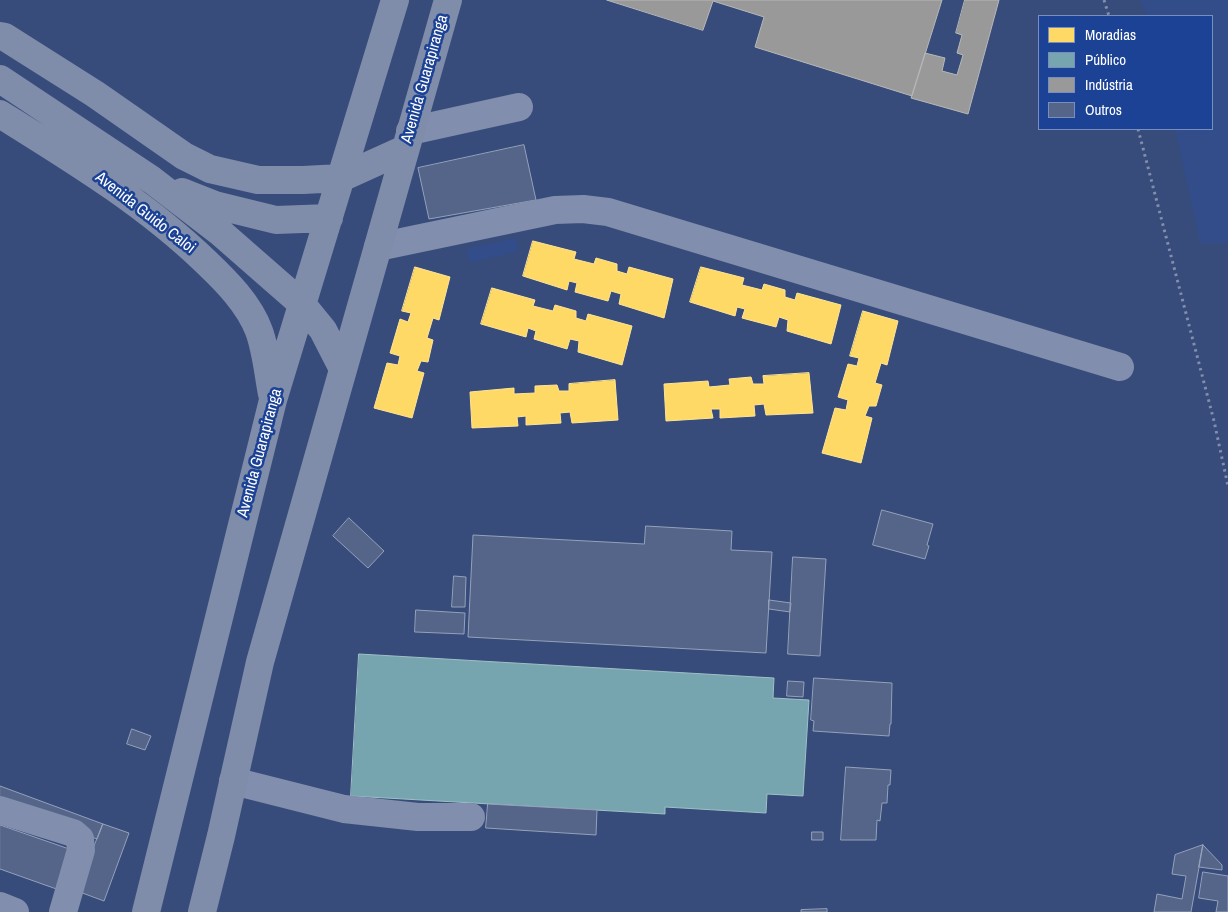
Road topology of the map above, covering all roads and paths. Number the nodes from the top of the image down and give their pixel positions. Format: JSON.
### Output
{"nodes":[{"id":1,"x":395,"y":0,"type":"edge"},
{"id":2,"x":448,"y":0,"type":"edge"},
{"id":3,"x":1104,"y":0,"type":"edge"},
{"id":4,"x":1109,"y":15,"type":"edge"},
{"id":5,"x":0,"y":36,"type":"edge"},
{"id":6,"x":0,"y":79,"type":"edge"},
{"id":7,"x":519,"y":107,"type":"dead end"},
{"id":8,"x":0,"y":114,"type":"edge"},
{"id":9,"x":1138,"y":130,"type":"edge"},
{"id":10,"x":408,"y":140,"type":"junction"},
{"id":11,"x":341,"y":178,"type":"junction"},
{"id":12,"x":152,"y":180,"type":"junction"},
{"id":13,"x":328,"y":218,"type":"junction"},
{"id":14,"x":378,"y":247,"type":"junction"},
{"id":15,"x":302,"y":303,"type":"junction"},
{"id":16,"x":1120,"y":367,"type":"dead end"},
{"id":17,"x":343,"y":369,"type":"junction"},
{"id":18,"x":273,"y":400,"type":"junction"},
{"id":19,"x":1228,"y":486,"type":"edge"},
{"id":20,"x":234,"y":781,"type":"junction"},
{"id":21,"x":0,"y":810,"type":"edge"},
{"id":22,"x":471,"y":817,"type":"dead end"},
{"id":23,"x":0,"y":906,"type":"edge"},
{"id":24,"x":16,"y":912,"type":"edge"},
{"id":25,"x":63,"y":912,"type":"edge"},
{"id":26,"x":146,"y":912,"type":"edge"},
{"id":27,"x":202,"y":912,"type":"edge"}],
"edges":[{"from":1,"to":11,"type":"main road","name":"Avenida Guarapiranga"},
{"from":2,"to":10,"type":"main road","name":"Avenida Guarapiranga"},
{"from":3,"to":4,"type":"path"},
{"from":5,"to":11,"type":"main road"},
{"from":6,"to":12,"type":"main road","name":"Avenida Guido Caloi"},
{"from":7,"to":10,"type":"street"},
{"from":8,"to":18,"type":"main road","name":"Avenida Guido Caloi"},
{"from":9,"to":19,"type":"path"},
{"from":10,"to":11,"type":"main road"},
{"from":10,"to":14,"type":"main road","name":"Avenida Guarapiranga"},
{"from":11,"to":13,"type":"main road","name":"Avenida Guarapiranga"},
{"from":12,"to":13,"type":"main road"},
{"from":12,"to":15,"type":"main road","name":"Avenida Guido Caloi"},
{"from":13,"to":15,"type":"main road","name":"Avenida Guarapiranga"},
{"from":14,"to":16,"type":"street"},
{"from":14,"to":17,"type":"main road","name":"Avenida Guarapiranga"},
{"from":15,"to":17,"type":"main road","name":"Avenida Guido Caloi"},
{"from":15,"to":18,"type":"main road","name":"Avenida Guarapiranga"},
{"from":17,"to":20,"type":"main road","name":"Avenida Guarapiranga"},
{"from":18,"to":26,"type":"main road","name":"Avenida Guarapiranga"},
{"from":20,"to":22,"type":"street"},
{"from":20,"to":27,"type":"main road","name":"Avenida Guarapiranga"},
{"from":21,"to":25,"type":"street"},
{"from":23,"to":24,"type":"street"}]}
